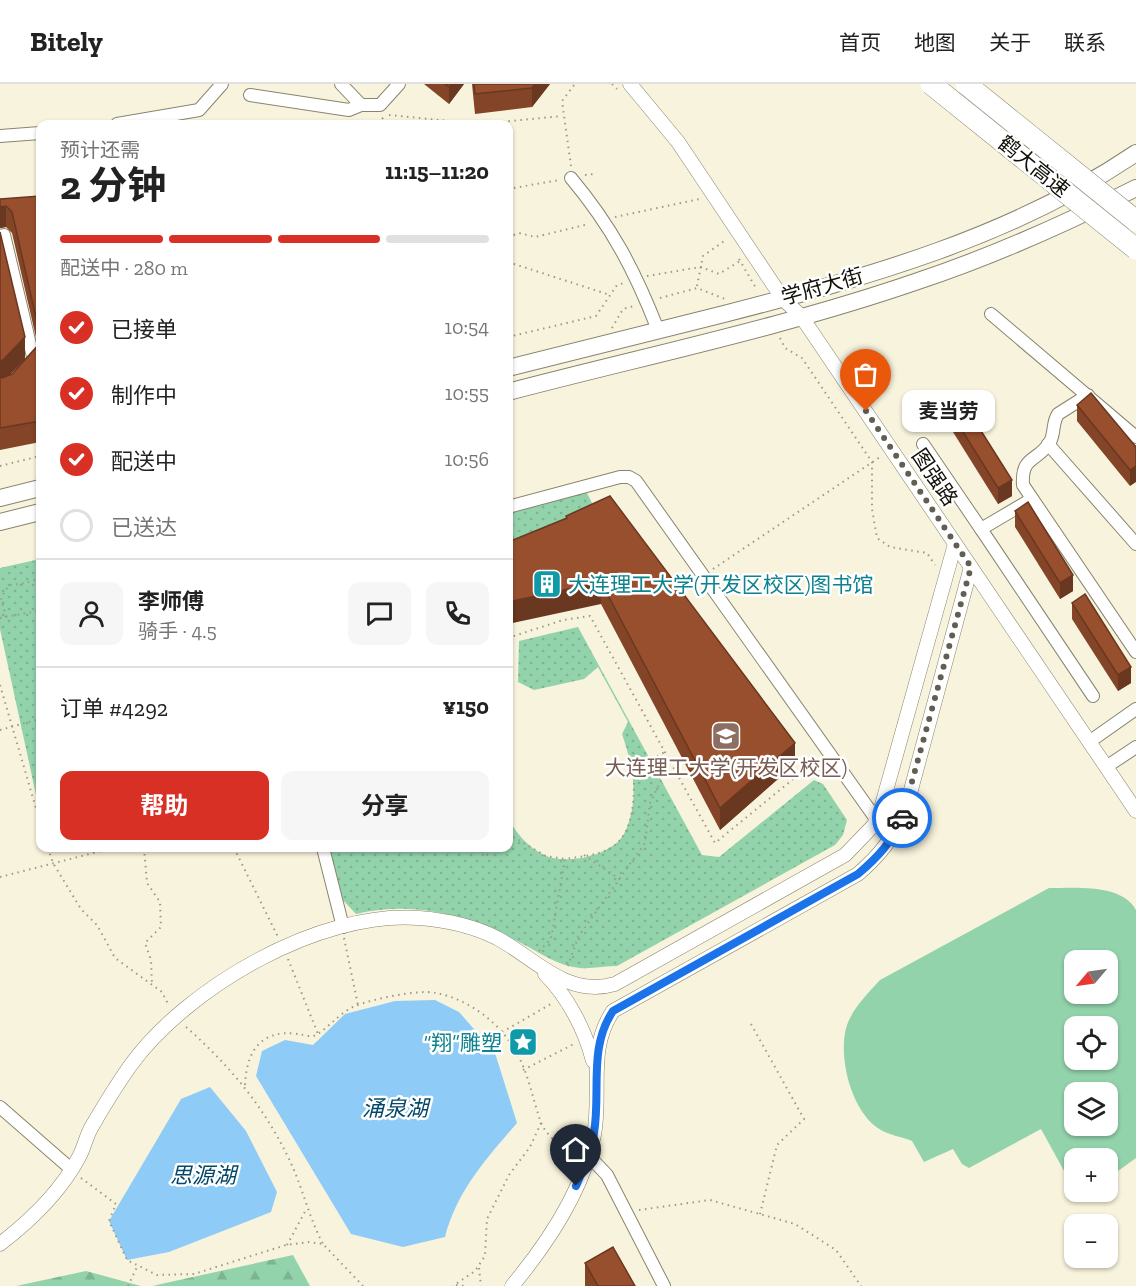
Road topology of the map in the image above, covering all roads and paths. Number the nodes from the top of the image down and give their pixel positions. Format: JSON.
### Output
{"nodes":[{"id":1,"x":222,"y":84,"type":"edge"},
{"id":2,"x":341,"y":84,"type":"edge"},
{"id":3,"x":399,"y":84,"type":"edge"},
{"id":4,"x":575,"y":84,"type":"edge"},
{"id":5,"x":612,"y":84,"type":"edge"},
{"id":6,"x":931,"y":84,"type":"edge"},
{"id":7,"x":966,"y":84,"type":"edge"},
{"id":8,"x":625,"y":88,"type":"edge"},
{"id":9,"x":250,"y":95,"type":"dead end"},
{"id":10,"x":361,"y":105,"type":"junction"},
{"id":11,"x":562,"y":116,"type":"junction"},
{"id":12,"x":140,"y":120,"type":"edge"},
{"id":13,"x":382,"y":120,"type":"edge"},
{"id":14,"x":438,"y":120,"type":"edge"},
{"id":15,"x":513,"y":121,"type":"edge"},
{"id":16,"x":36,"y":133,"type":"edge"},
{"id":17,"x":0,"y":136,"type":"edge"},
{"id":18,"x":1136,"y":153,"type":"edge"},
{"id":19,"x":594,"y":174,"type":"dead end"},
{"id":20,"x":571,"y":178,"type":"junction"},
{"id":21,"x":513,"y":188,"type":"edge"},
{"id":22,"x":1136,"y":188,"type":"edge"},
{"id":23,"x":1136,"y":221,"type":"edge"},
{"id":24,"x":723,"y":231,"type":"dead end"},
{"id":25,"x":0,"y":236,"type":"edge"},
{"id":26,"x":727,"y":239,"type":"junction"},
{"id":27,"x":732,"y":246,"type":"dead end"},
{"id":28,"x":1136,"y":249,"type":"edge"},
{"id":29,"x":736,"y":254,"type":"dead end"},
{"id":30,"x":740,"y":261,"type":"junction"},
{"id":31,"x":513,"y":264,"type":"edge"},
{"id":32,"x":701,"y":267,"type":"junction"},
{"id":33,"x":636,"y":279,"type":"junction"},
{"id":34,"x":697,"y":288,"type":"junction"},
{"id":35,"x":610,"y":295,"type":"junction"},
{"id":36,"x":783,"y":298,"type":"junction"},
{"id":37,"x":730,"y":301,"type":"dead end"},
{"id":38,"x":647,"y":302,"type":"junction"},
{"id":39,"x":765,"y":303,"type":"junction"},
{"id":40,"x":991,"y":314,"type":"dead end"},
{"id":41,"x":801,"y":316,"type":"junction"},
{"id":42,"x":774,"y":323,"type":"junction"},
{"id":43,"x":658,"y":330,"type":"junction"},
{"id":44,"x":608,"y":333,"type":"dead end"},
{"id":45,"x":513,"y":336,"type":"edge"},
{"id":46,"x":513,"y":367,"type":"edge"},
{"id":47,"x":21,"y":375,"type":"edge"},
{"id":48,"x":513,"y":391,"type":"edge"},
{"id":49,"x":1088,"y":395,"type":"junction"},
{"id":50,"x":1136,"y":437,"type":"edge"},
{"id":51,"x":923,"y":444,"type":"dead end"},
{"id":52,"x":1048,"y":444,"type":"junction"},
{"id":53,"x":891,"y":449,"type":"junction"},
{"id":54,"x":36,"y":457,"type":"edge"},
{"id":55,"x":872,"y":462,"type":"junction"},
{"id":56,"x":0,"y":466,"type":"edge"},
{"id":57,"x":36,"y":489,"type":"edge"},
{"id":58,"x":0,"y":498,"type":"edge"},
{"id":59,"x":1032,"y":499,"type":"junction"},
{"id":60,"x":513,"y":506,"type":"edge"},
{"id":61,"x":36,"y":513,"type":"edge"},
{"id":62,"x":0,"y":522,"type":"edge"},
{"id":63,"x":981,"y":529,"type":"junction"},
{"id":64,"x":955,"y":544,"type":"junction"},
{"id":65,"x":1136,"y":544,"type":"edge"},
{"id":66,"x":971,"y":567,"type":"junction"},
{"id":67,"x":704,"y":576,"type":"junction"},
{"id":68,"x":36,"y":580,"type":"edge"},
{"id":69,"x":945,"y":580,"type":"junction"},
{"id":70,"x":36,"y":611,"type":"edge"},
{"id":71,"x":6,"y":617,"type":"junction"},
{"id":72,"x":0,"y":618,"type":"edge"},
{"id":73,"x":513,"y":636,"type":"edge"},
{"id":74,"x":1136,"y":652,"type":"edge"},
{"id":75,"x":0,"y":685,"type":"edge"},
{"id":76,"x":1093,"y":696,"type":"dead end"},
{"id":77,"x":1136,"y":709,"type":"edge"},
{"id":78,"x":36,"y":720,"type":"edge"},
{"id":79,"x":12,"y":727,"type":"junction"},
{"id":80,"x":0,"y":729,"type":"edge"},
{"id":81,"x":1089,"y":742,"type":"junction"},
{"id":82,"x":1136,"y":747,"type":"edge"},
{"id":83,"x":828,"y":751,"type":"junction"},
{"id":84,"x":665,"y":752,"type":"junction"},
{"id":85,"x":651,"y":759,"type":"junction"},
{"id":86,"x":1106,"y":767,"type":"junction"},
{"id":87,"x":36,"y":808,"type":"edge"},
{"id":88,"x":1136,"y":811,"type":"edge"},
{"id":89,"x":876,"y":819,"type":"junction"},
{"id":90,"x":897,"y":829,"type":"junction"},
{"id":91,"x":513,"y":837,"type":"edge"},
{"id":92,"x":49,"y":852,"type":"edge"},
{"id":93,"x":97,"y":852,"type":"edge"},
{"id":94,"x":144,"y":852,"type":"edge"},
{"id":95,"x":324,"y":852,"type":"edge"},
{"id":96,"x":584,"y":855,"type":"junction"},
{"id":97,"x":565,"y":859,"type":"junction"},
{"id":98,"x":53,"y":863,"type":"junction"},
{"id":99,"x":0,"y":877,"type":"edge"},
{"id":100,"x":621,"y":880,"type":"junction"},
{"id":101,"x":343,"y":927,"type":"junction"},
{"id":102,"x":531,"y":959,"type":"junction"},
{"id":103,"x":564,"y":980,"type":"junction"},
{"id":104,"x":152,"y":986,"type":"junction"},
{"id":105,"x":563,"y":997,"type":"junction"},
{"id":106,"x":358,"y":1005,"type":"junction"},
{"id":107,"x":176,"y":1017,"type":"junction"},
{"id":108,"x":751,"y":1024,"type":"dead end"},
{"id":109,"x":502,"y":1032,"type":"junction"},
{"id":110,"x":586,"y":1038,"type":"junction"},
{"id":111,"x":523,"y":1070,"type":"junction"},
{"id":112,"x":245,"y":1085,"type":"junction"},
{"id":113,"x":596,"y":1086,"type":"junction"},
{"id":114,"x":0,"y":1107,"type":"edge"},
{"id":115,"x":541,"y":1123,"type":"junction"},
{"id":116,"x":588,"y":1155,"type":"junction"},
{"id":117,"x":71,"y":1169,"type":"junction"},
{"id":118,"x":307,"y":1208,"type":"junction"},
{"id":119,"x":626,"y":1212,"type":"junction"},
{"id":120,"x":760,"y":1214,"type":"junction"},
{"id":121,"x":0,"y":1244,"type":"edge"},
{"id":122,"x":323,"y":1244,"type":"junction"},
{"id":123,"x":286,"y":1245,"type":"junction"},
{"id":124,"x":137,"y":1266,"type":"junction"},
{"id":125,"x":478,"y":1266,"type":"junction"},
{"id":126,"x":455,"y":1285,"type":"edge"},
{"id":127,"x":128,"y":1286,"type":"edge"},
{"id":128,"x":363,"y":1286,"type":"edge"},
{"id":129,"x":465,"y":1286,"type":"edge"},
{"id":130,"x":481,"y":1286,"type":"edge"},
{"id":131,"x":512,"y":1286,"type":"edge"},
{"id":132,"x":664,"y":1286,"type":"edge"},
{"id":133,"x":861,"y":1286,"type":"edge"}],
"edges":[{"from":1,"to":12,"type":"street"},
{"from":2,"to":10,"type":"street"},
{"from":3,"to":10,"type":"street"},
{"from":4,"to":11,"type":"path"},
{"from":5,"to":8,"type":"path"},
{"from":6,"to":28,"type":"highway","name":"鹤大高速","bridge":true},
{"from":7,"to":23,"type":"highway","name":"鹤大高速","bridge":true},
{"from":8,"to":36,"type":"street","name":"图强路"},
{"from":9,"to":10,"type":"street"},
{"from":11,"to":15,"type":"path"},
{"from":11,"to":20,"type":"path"},
{"from":13,"to":14,"type":"path"},
{"from":16,"to":17,"type":"street"},
{"from":18,"to":36,"type":"main road","name":"学府大街"},
{"from":19,"to":20,"type":"path"},
{"from":20,"to":21,"type":"path"},
{"from":20,"to":33,"type":"street"},
{"from":22,"to":41,"type":"main road","name":"学府大街"},
{"from":24,"to":26,"type":"path"},
{"from":25,"to":47,"type":"street"},
{"from":26,"to":27,"type":"path"},
{"from":26,"to":32,"type":"path"},
{"from":29,"to":30,"type":"path"},
{"from":30,"to":32,"type":"path"},
{"from":30,"to":39,"type":"path"},
{"from":31,"to":35,"type":"path"},
{"from":32,"to":33,"type":"path"},
{"from":32,"to":34,"type":"path"},
{"from":33,"to":35,"type":"path"},
{"from":33,"to":38,"type":"street"},
{"from":34,"to":37,"type":"path"},
{"from":34,"to":38,"type":"path"},
{"from":35,"to":45,"type":"path"},
{"from":36,"to":39,"type":"main road","name":"学府大街"},
{"from":36,"to":41,"type":"street","name":"图强路"},
{"from":38,"to":43,"type":"street"},
{"from":38,"to":44,"type":"path"},
{"from":39,"to":43,"type":"main road","name":"学府大街"},
{"from":40,"to":49,"type":"street"},
{"from":41,"to":42,"type":"main road","name":"学府大街"},
{"from":41,"to":53,"type":"street","name":"图强路"},
{"from":42,"to":48,"type":"main road","name":"学府大街"},
{"from":42,"to":55,"type":"path"},
{"from":43,"to":46,"type":"main road","name":"学府大街"},
{"from":49,"to":50,"type":"street"},
{"from":49,"to":52,"type":"street"},
{"from":51,"to":63,"type":"street"},
{"from":52,"to":59,"type":"street"},
{"from":52,"to":65,"type":"street"},
{"from":53,"to":55,"type":"path"},
{"from":53,"to":64,"type":"street","name":"图强路"},
{"from":54,"to":56,"type":"path"},
{"from":55,"to":67,"type":"path"},
{"from":55,"to":69,"type":"path"},
{"from":57,"to":58,"type":"main road"},
{"from":59,"to":63,"type":"street"},
{"from":59,"to":74,"type":"street"},
{"from":60,"to":67,"type":"street"},
{"from":61,"to":62,"type":"main road"},
{"from":63,"to":76,"type":"street"},
{"from":64,"to":66,"type":"street","name":"图强路"},
{"from":64,"to":69,"type":"street"},
{"from":66,"to":81,"type":"street","name":"图强路"},
{"from":66,"to":90,"type":"street"},
{"from":67,"to":83,"type":"street"},
{"from":68,"to":71,"type":"path"},
{"from":69,"to":89,"type":"street"},
{"from":70,"to":71,"type":"path"},
{"from":71,"to":72,"type":"path"},
{"from":73,"to":84,"type":"path"},
{"from":75,"to":79,"type":"path"},
{"from":77,"to":81,"type":"street"},
{"from":78,"to":79,"type":"path"},
{"from":79,"to":80,"type":"path"},
{"from":79,"to":87,"type":"path"},
{"from":81,"to":86,"type":"street","name":"图强路"},
{"from":82,"to":86,"type":"street"},
{"from":83,"to":84,"type":"path"},
{"from":83,"to":89,"type":"street"},
{"from":84,"to":85,"type":"path"},
{"from":85,"to":96,"type":"path"},
{"from":85,"to":100,"type":"path"},
{"from":86,"to":88,"type":"street","name":"图强路"},
{"from":89,"to":90,"type":"street"},
{"from":89,"to":103,"type":"street"},
{"from":90,"to":113,"type":"street"},
{"from":91,"to":97,"type":"path"},
{"from":92,"to":98,"type":"path"},
{"from":93,"to":98,"type":"path"},
{"from":94,"to":104,"type":"path"},
{"from":95,"to":101,"type":"street"},
{"from":96,"to":97,"type":"path"},
{"from":96,"to":100,"type":"path"},
{"from":97,"to":102,"type":"path"},
{"from":98,"to":99,"type":"path"},
{"from":98,"to":104,"type":"path"},
{"from":100,"to":103,"type":"path"},
{"from":101,"to":102,"type":"street"},
{"from":101,"to":106,"type":"path"},
{"from":101,"to":107,"type":"street"},
{"from":102,"to":103,"type":"street"},
{"from":102,"to":105,"type":"street"},
{"from":104,"to":107,"type":"path"},
{"from":105,"to":109,"type":"path"},
{"from":105,"to":110,"type":"street"},
{"from":106,"to":109,"type":"path"},
{"from":106,"to":112,"type":"path"},
{"from":107,"to":112,"type":"path"},
{"from":107,"to":117,"type":"street"},
{"from":108,"to":120,"type":"path"},
{"from":109,"to":111,"type":"path"},
{"from":110,"to":111,"type":"path"},
{"from":110,"to":113,"type":"street"},
{"from":111,"to":115,"type":"path"},
{"from":112,"to":118,"type":"path"},
{"from":113,"to":116,"type":"street"},
{"from":114,"to":117,"type":"street"},
{"from":115,"to":116,"type":"path"},
{"from":115,"to":125,"type":"path"},
{"from":116,"to":119,"type":"street"},
{"from":116,"to":131,"type":"street"},
{"from":117,"to":121,"type":"street"},
{"from":117,"to":124,"type":"path"},
{"from":118,"to":122,"type":"path"},
{"from":118,"to":123,"type":"path"},
{"from":119,"to":120,"type":"path"},
{"from":119,"to":132,"type":"street"},
{"from":120,"to":133,"type":"path"},
{"from":122,"to":123,"type":"path"},
{"from":122,"to":128,"type":"path"},
{"from":123,"to":124,"type":"path"},
{"from":124,"to":127,"type":"path"},
{"from":125,"to":126,"type":"path"},
{"from":125,"to":130,"type":"path"},
{"from":126,"to":129,"type":"path"}]}
